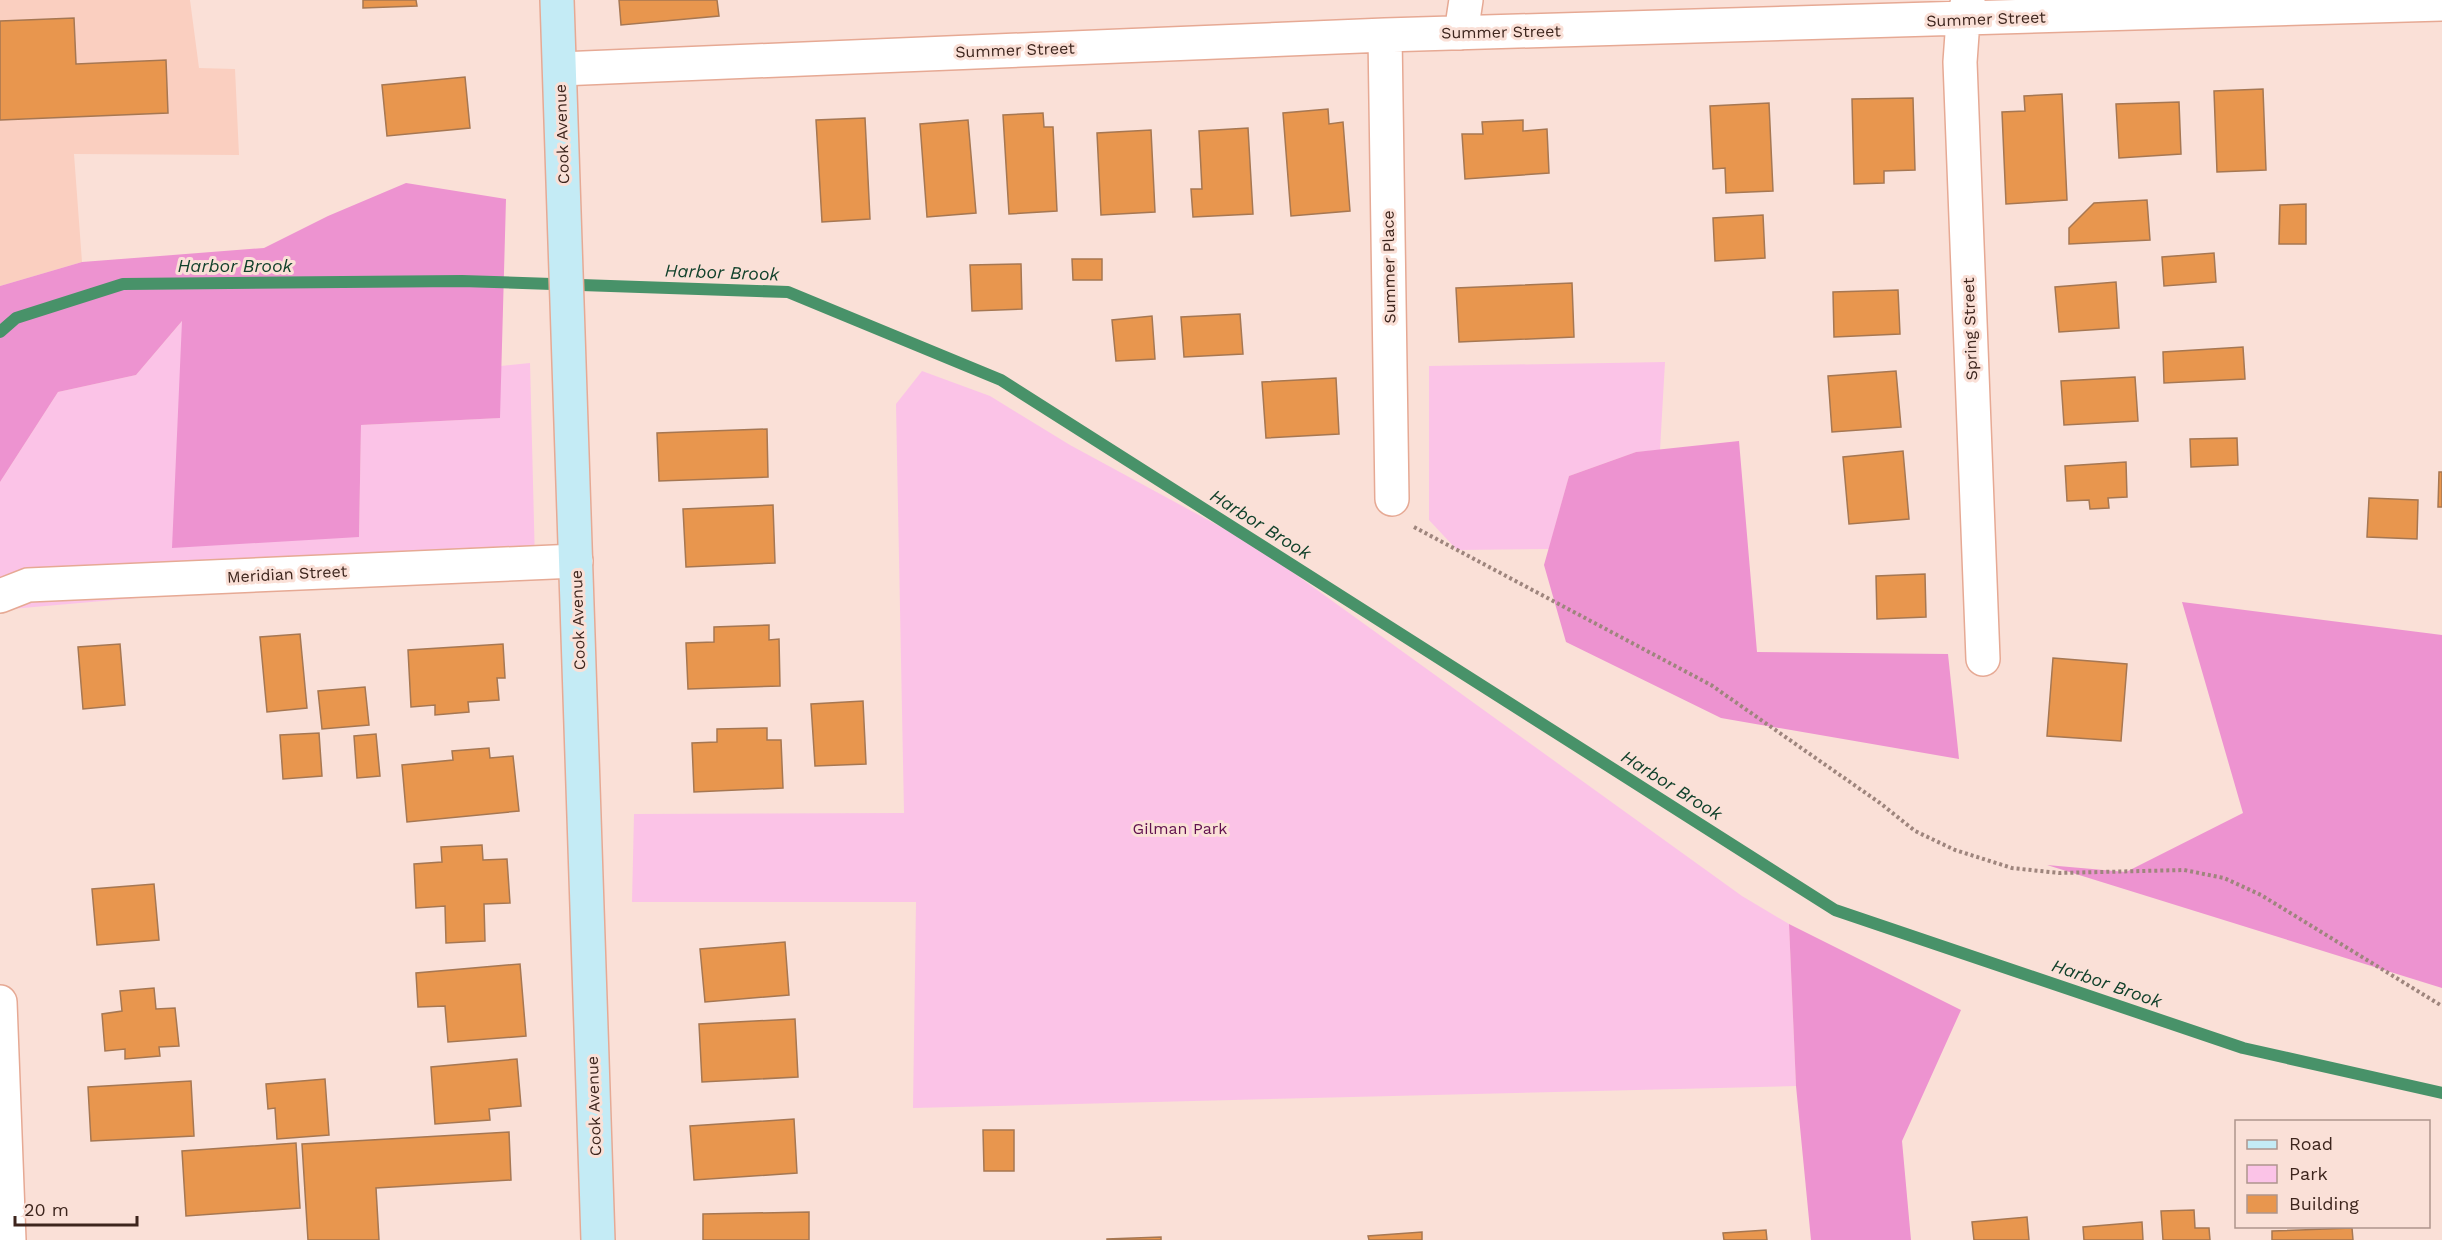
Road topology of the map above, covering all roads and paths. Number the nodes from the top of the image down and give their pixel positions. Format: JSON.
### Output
{"nodes":[{"id":1,"x":557,"y":0,"type":"edge"},
{"id":2,"x":1466,"y":0,"type":"edge"},
{"id":3,"x":2442,"y":4,"type":"edge"},
{"id":4,"x":1966,"y":10,"type":"edge"},
{"id":5,"x":1461,"y":33,"type":"junction"},
{"id":6,"x":1385,"y":35,"type":"junction"},
{"id":7,"x":560,"y":69,"type":"junction"},
{"id":8,"x":1392,"y":500,"type":"joint"},
{"id":9,"x":576,"y":561,"type":"junction"},
{"id":10,"x":0,"y":596,"type":"edge"},
{"id":11,"x":1983,"y":659,"type":"dead end"},
{"id":12,"x":0,"y":1002,"type":"edge"},
{"id":13,"x":2442,"y":1006,"type":"edge"},
{"id":14,"x":9,"y":1240,"type":"edge"},
{"id":15,"x":598,"y":1240,"type":"edge"}],
"edges":[{"from":1,"to":7,"type":"main road","name":"Cook Avenue"},
{"from":2,"to":5,"type":"street"},
{"from":3,"to":4,"type":"street","name":"Summer Street"},
{"from":4,"to":5,"type":"street","name":"Summer Street"},
{"from":4,"to":11,"type":"street","name":"Spring Street"},
{"from":5,"to":6,"type":"street","name":"Summer Street"},
{"from":6,"to":7,"type":"street","name":"Summer Street"},
{"from":6,"to":8,"type":"street","name":"Summer Place"},
{"from":7,"to":9,"type":"main road","name":"Cook Avenue"},
{"from":8,"to":13,"type":"path"},
{"from":9,"to":10,"type":"street","name":"Meridian Street"},
{"from":9,"to":15,"type":"main road","name":"Cook Avenue"},
{"from":12,"to":14,"type":"street"}]}
